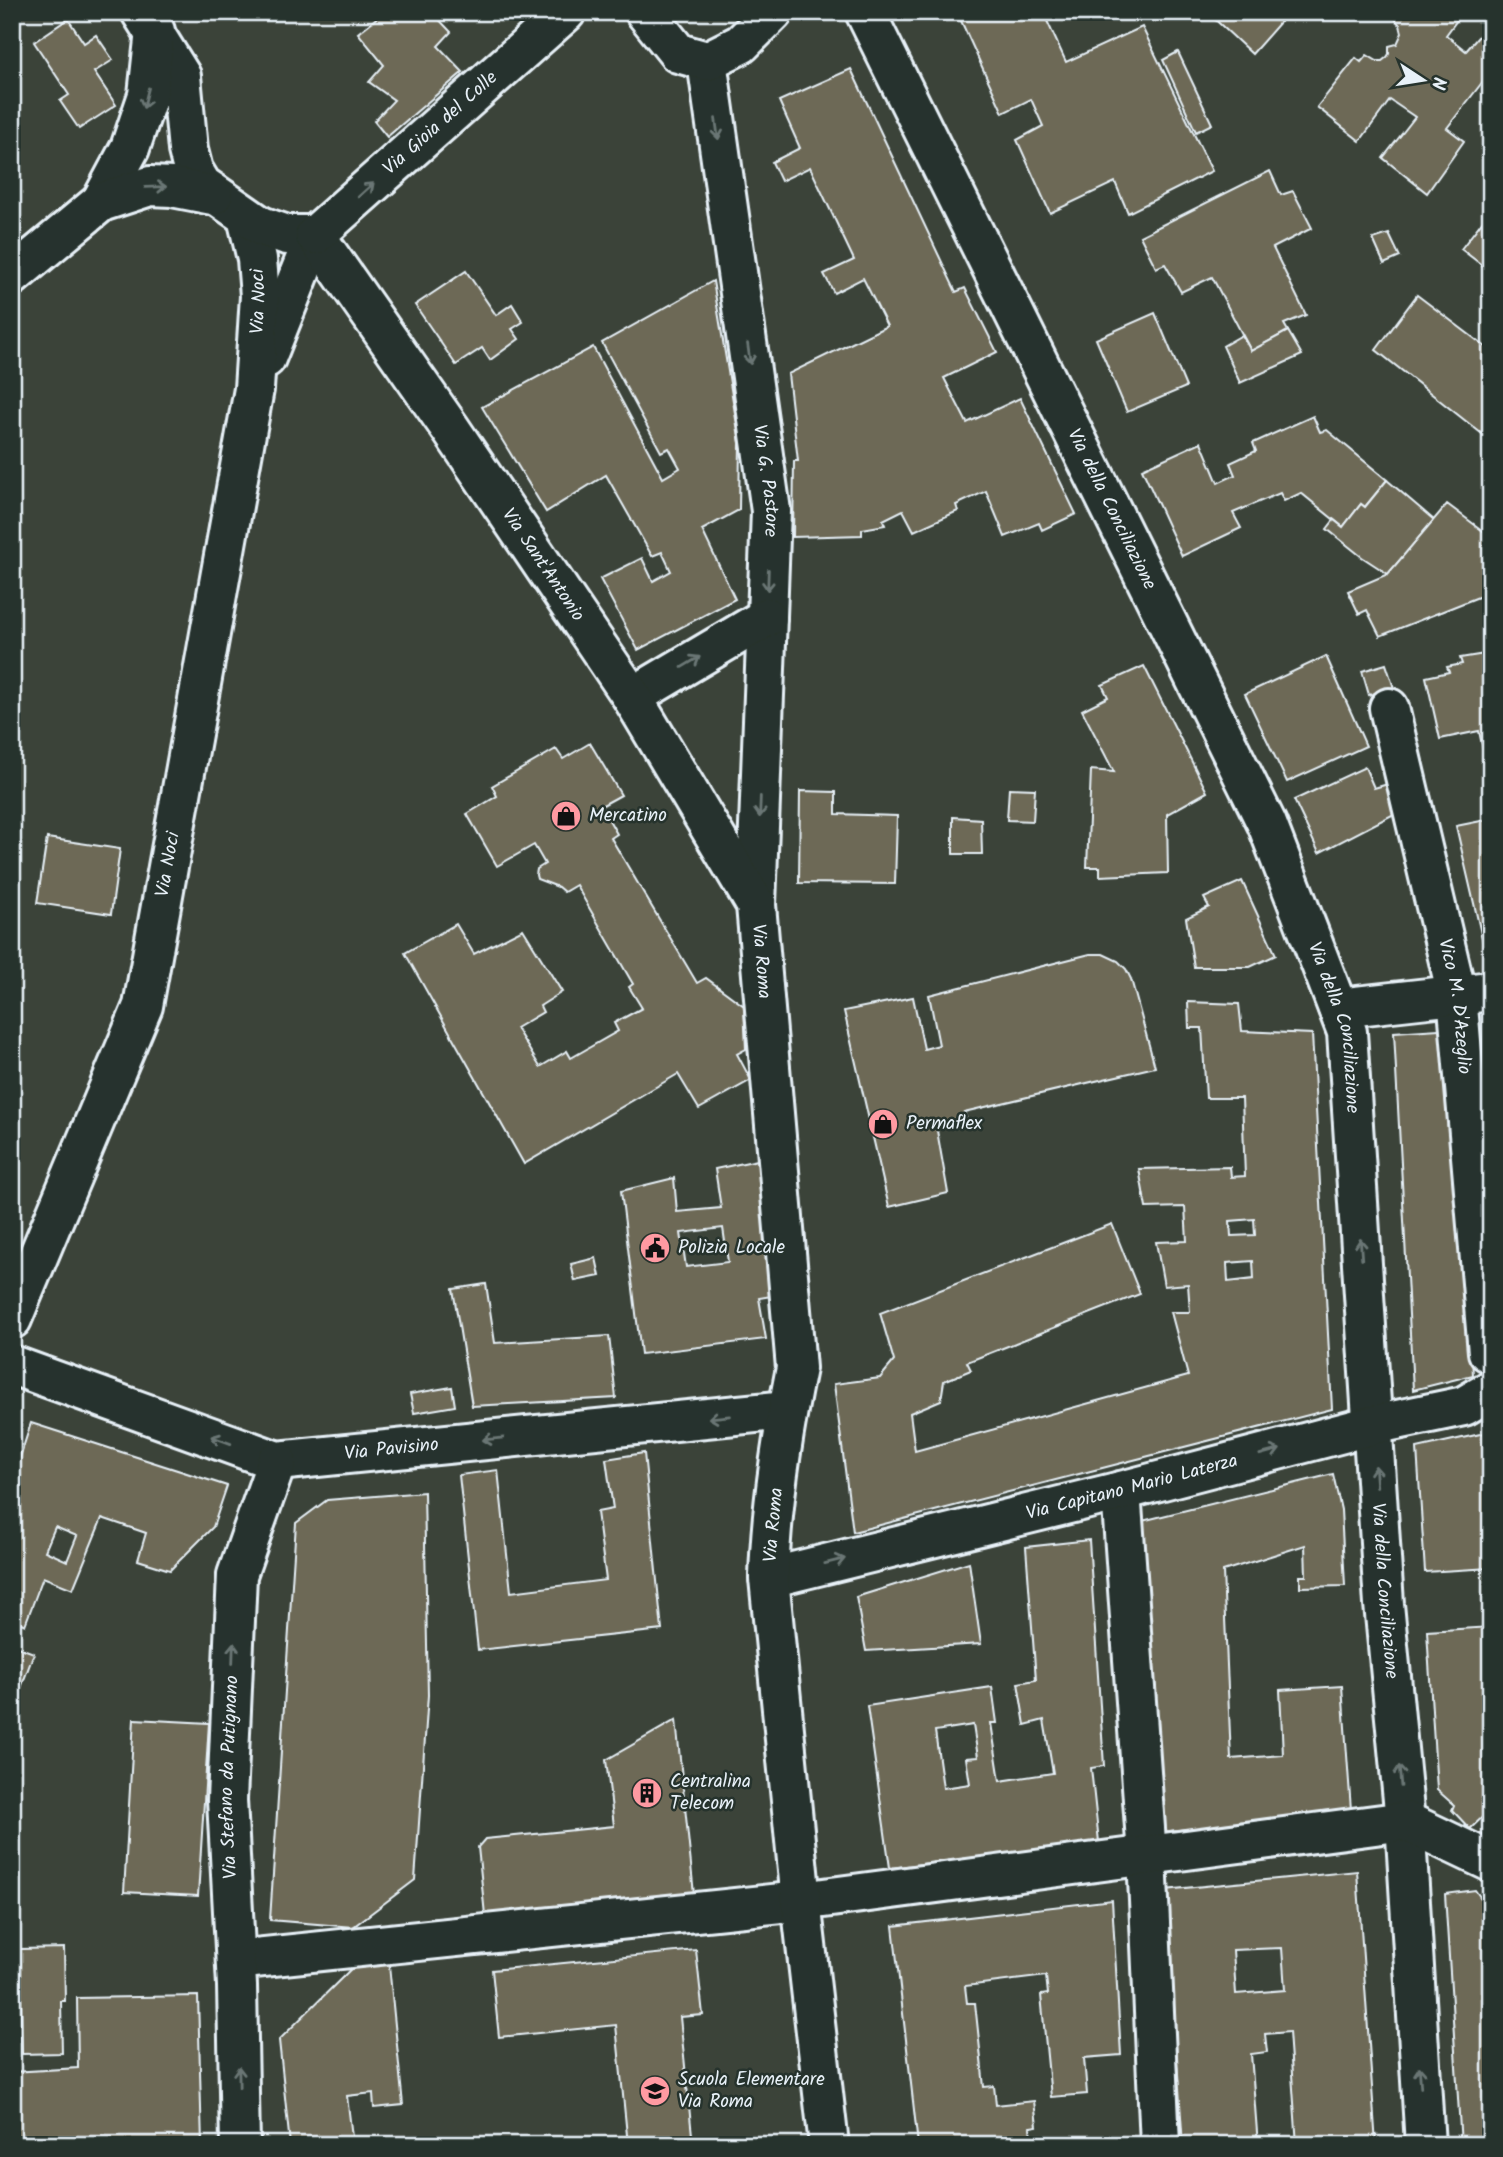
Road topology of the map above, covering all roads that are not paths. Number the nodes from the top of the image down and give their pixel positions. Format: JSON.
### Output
{"nodes":[{"id":1,"x":565,"y":12,"type":"edge"},
{"id":2,"x":645,"y":12,"type":"edge"},
{"id":3,"x":773,"y":12,"type":"edge"},
{"id":4,"x":865,"y":12,"type":"edge"},
{"id":5,"x":148,"y":22,"type":"edge"},
{"id":6,"x":707,"y":61,"type":"junction"},
{"id":7,"x":213,"y":195,"type":"junction"},
{"id":8,"x":101,"y":202,"type":"junction"},
{"id":9,"x":247,"y":218,"type":"junction"},
{"id":10,"x":315,"y":236,"type":"junction"},
{"id":11,"x":12,"y":276,"type":"edge"},
{"id":12,"x":254,"y":389,"type":"junction"},
{"id":13,"x":767,"y":617,"type":"junction"},
{"id":14,"x":632,"y":697,"type":"junction"},
{"id":15,"x":1389,"y":708,"type":"dead end"},
{"id":16,"x":756,"y":905,"type":"junction"},
{"id":17,"x":1474,"y":993,"type":"edge"},
{"id":18,"x":1338,"y":1008,"type":"junction"},
{"id":19,"x":12,"y":1319,"type":"edge"},
{"id":20,"x":1488,"y":1352,"type":"dead end"},
{"id":21,"x":12,"y":1365,"type":"edge"},
{"id":22,"x":1491,"y":1390,"type":"edge"},
{"id":23,"x":787,"y":1410,"type":"junction"},
{"id":24,"x":1373,"y":1425,"type":"junction"},
{"id":25,"x":277,"y":1461,"type":"junction"},
{"id":26,"x":1121,"y":1491,"type":"junction"},
{"id":27,"x":769,"y":1578,"type":"junction"},
{"id":28,"x":1405,"y":1821,"type":"junction"},
{"id":29,"x":1147,"y":1856,"type":"junction"},
{"id":30,"x":1491,"y":1862,"type":"edge"},
{"id":31,"x":801,"y":1901,"type":"junction"},
{"id":32,"x":236,"y":1960,"type":"junction"},
{"id":33,"x":240,"y":2145,"type":"edge"},
{"id":34,"x":829,"y":2145,"type":"edge"},
{"id":35,"x":1160,"y":2145,"type":"edge"},
{"id":36,"x":1425,"y":2145,"type":"edge"}],
"edges":[{"from":10,"to":1,"type":"street","name":"Via Gioia del Colle","one_way":true},
{"from":2,"to":6,"type":"street"},
{"from":3,"to":6,"type":"street"},
{"from":4,"to":18,"type":"street","name":"Via della Conciliazione"},
{"from":5,"to":7,"type":"street"},
{"from":5,"to":8,"type":"street","one_way":true},
{"from":6,"to":13,"type":"street","name":"Via G. Pastore","one_way":true},
{"from":8,"to":7,"type":"street","one_way":true},
{"from":7,"to":9,"type":"street"},
{"from":8,"to":11,"type":"street"},
{"from":9,"to":10,"type":"street"},
{"from":9,"to":12,"type":"street","name":"Via Noci"},
{"from":10,"to":12,"type":"street","name":"Via Noci"},
{"from":10,"to":14,"type":"street","name":"Via Sant'Antonio"},
{"from":12,"to":19,"type":"street","name":"Via Noci"},
{"from":14,"to":13,"type":"street","one_way":true},
{"from":13,"to":16,"type":"street","name":"Via G. Pastore","one_way":true},
{"from":14,"to":16,"type":"street","name":"Via Sant'Antonio"},
{"from":15,"to":17,"type":"street","name":"Vico M. D'Azeglio"},
{"from":16,"to":23,"type":"street","name":"Via Roma"},
{"from":17,"to":18,"type":"street"},
{"from":17,"to":20,"type":"street","name":"Vico M. D'Azeglio"},
{"from":24,"to":18,"type":"street","name":"Via della Conciliazione","one_way":true},
{"from":25,"to":21,"type":"street","name":"Via Pavisino","one_way":true},
{"from":22,"to":24,"type":"street","name":"Via Capitano Mario Laterza"},
{"from":23,"to":25,"type":"street","name":"Via Pavisino","one_way":true},
{"from":23,"to":27,"type":"street","name":"Via Roma"},
{"from":26,"to":24,"type":"street","name":"Via Capitano Mario Laterza","one_way":true},
{"from":28,"to":24,"type":"street","name":"Via della Conciliazione","one_way":true},
{"from":32,"to":25,"type":"street","name":"Via Stefano da Putignano","one_way":true},
{"from":27,"to":26,"type":"street","name":"Via Capitano Mario Laterza","one_way":true},
{"from":26,"to":29,"type":"street"},
{"from":27,"to":31,"type":"street","name":"Via Roma"},
{"from":28,"to":29,"type":"street"},
{"from":28,"to":30,"type":"street"},
{"from":36,"to":28,"type":"street","name":"Via della Conciliazione","one_way":true},
{"from":29,"to":31,"type":"street"},
{"from":29,"to":35,"type":"street"},
{"from":31,"to":32,"type":"street"},
{"from":31,"to":34,"type":"street","name":"Via Roma"},
{"from":33,"to":32,"type":"street","name":"Via Stefano da Putignano","one_way":true}]}
